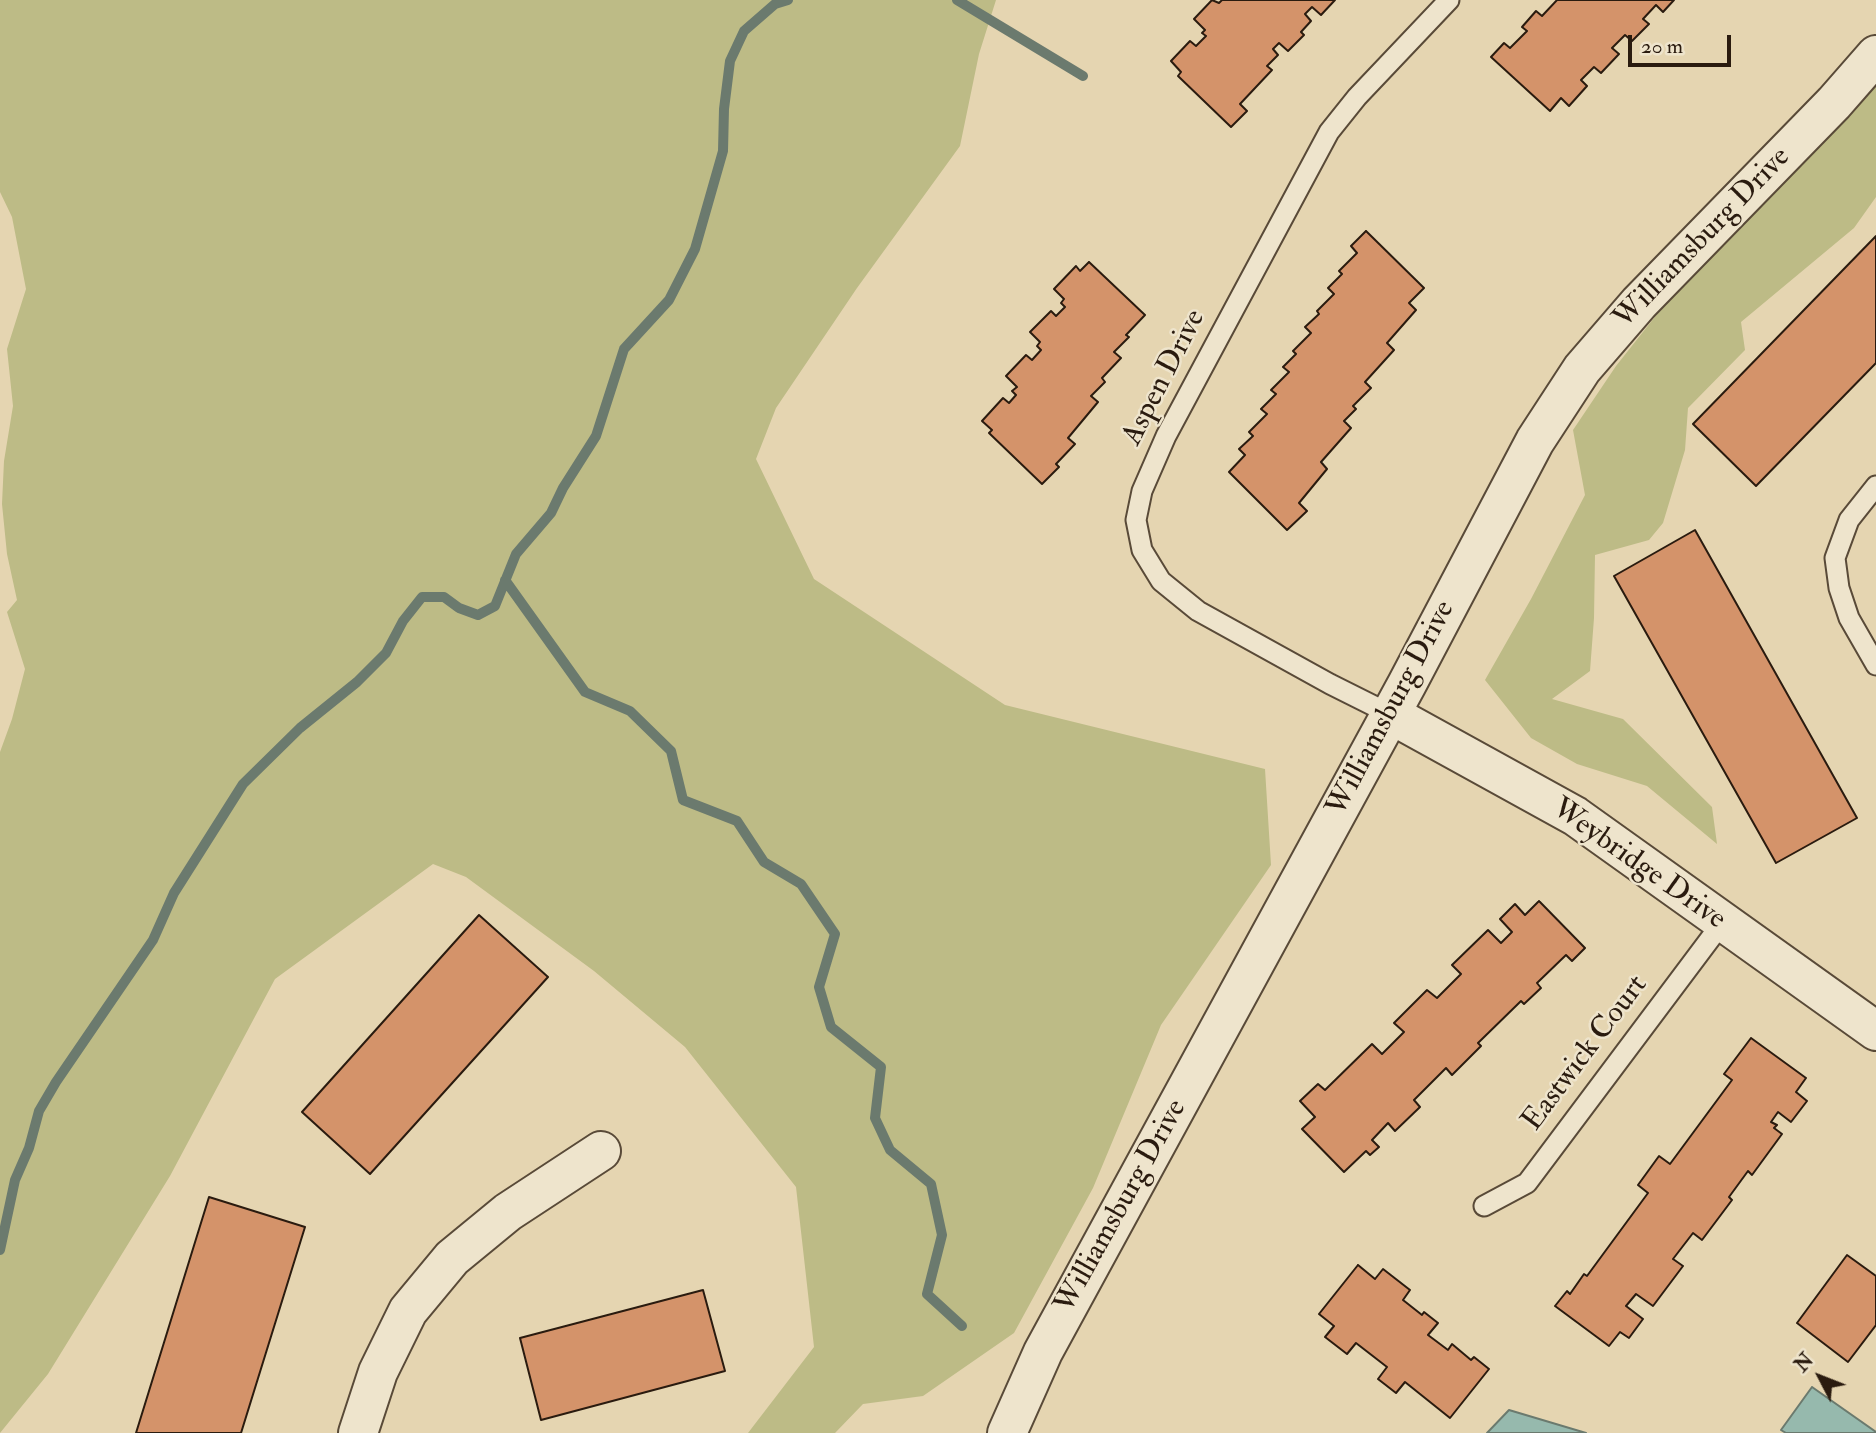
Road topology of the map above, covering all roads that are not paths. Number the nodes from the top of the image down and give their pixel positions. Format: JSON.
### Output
{"nodes":[{"id":1,"x":1449,"y":0,"type":"edge"},
{"id":2,"x":1876,"y":55,"type":"edge"},
{"id":3,"x":1876,"y":486,"type":"edge"},
{"id":4,"x":1876,"y":665,"type":"edge"},
{"id":5,"x":1390,"y":714,"type":"junction"},
{"id":6,"x":1722,"y":923,"type":"junction"},
{"id":7,"x":1875,"y":1028,"type":"edge"},
{"id":8,"x":601,"y":1151,"type":"dead end"},
{"id":9,"x":1484,"y":1206,"type":"dead end"},
{"id":10,"x":358,"y":1433,"type":"edge"},
{"id":11,"x":1007,"y":1433,"type":"edge"}],
"edges":[{"from":1,"to":5,"type":"lane","name":"Aspen Drive"},
{"from":2,"to":5,"type":"street","name":"Williamsburg Drive"},
{"from":3,"to":4,"type":"lane"},
{"from":5,"to":6,"type":"street","name":"Weybridge Drive"},
{"from":5,"to":11,"type":"street","name":"Williamsburg Drive"},
{"from":6,"to":7,"type":"street","name":"Weybridge Drive"},
{"from":6,"to":9,"type":"lane","name":"Eastwick Court"},
{"from":8,"to":10,"type":"street"}]}
